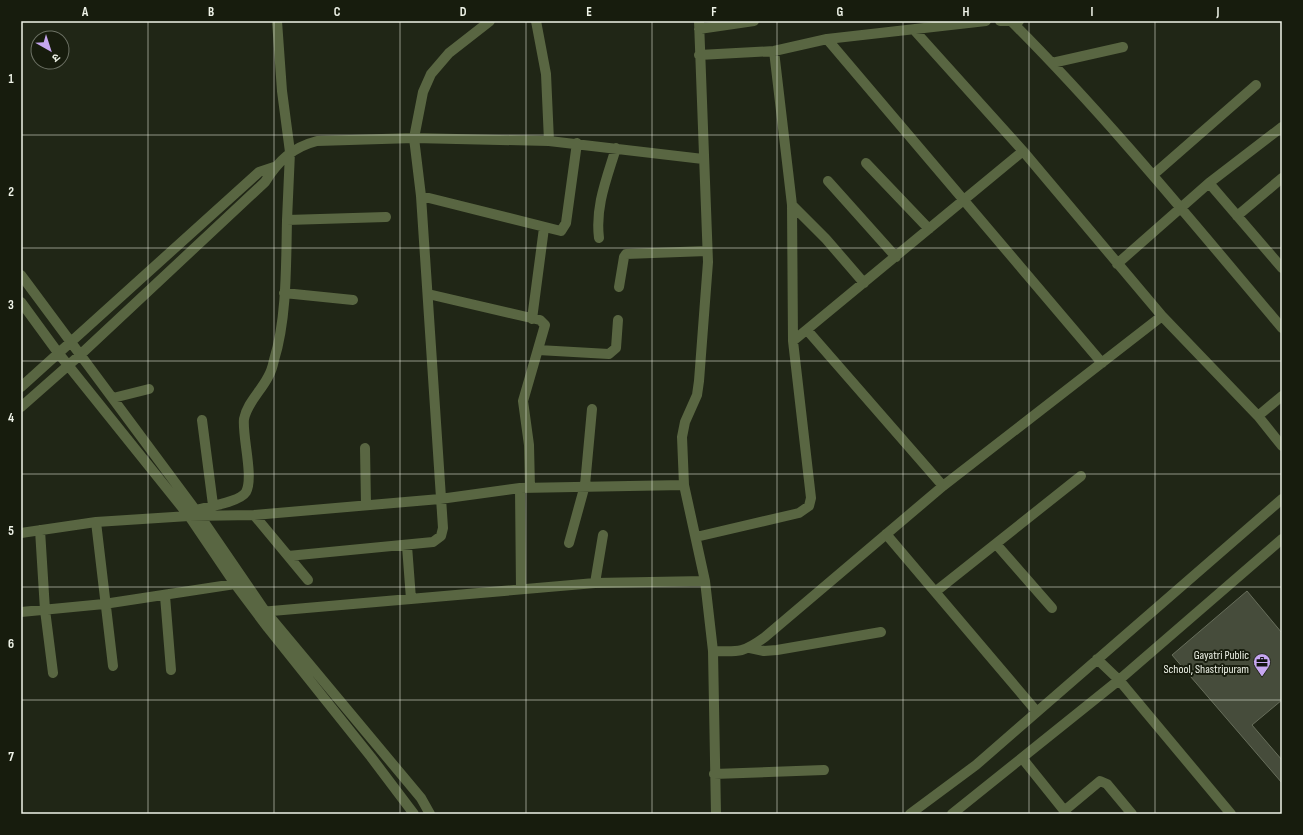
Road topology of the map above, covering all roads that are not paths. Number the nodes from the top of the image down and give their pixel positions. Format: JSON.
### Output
{"nodes":[{"id":1,"x":277,"y":21,"type":"edge"},
{"id":2,"x":490,"y":21,"type":"edge"},
{"id":3,"x":536,"y":21,"type":"edge"},
{"id":4,"x":754,"y":21,"type":"edge"},
{"id":5,"x":986,"y":21,"type":"edge"},
{"id":6,"x":1000,"y":21,"type":"edge"},
{"id":7,"x":1015,"y":22,"type":"edge"},
{"id":8,"x":699,"y":25,"type":"edge"},
{"id":9,"x":915,"y":30,"type":"junction"},
{"id":10,"x":827,"y":40,"type":"junction"},
{"id":11,"x":1123,"y":47,"type":"dead end"},
{"id":12,"x":774,"y":51,"type":"junction"},
{"id":13,"x":699,"y":55,"type":"junction"},
{"id":14,"x":1052,"y":63,"type":"junction"},
{"id":15,"x":1256,"y":85,"type":"dead end"},
{"id":16,"x":1282,"y":127,"type":"edge"},
{"id":17,"x":414,"y":138,"type":"junction"},
{"id":18,"x":549,"y":141,"type":"junction"},
{"id":19,"x":577,"y":142,"type":"junction"},
{"id":20,"x":616,"y":148,"type":"junction"},
{"id":21,"x":290,"y":152,"type":"junction"},
{"id":22,"x":1023,"y":152,"type":"junction"},
{"id":23,"x":703,"y":159,"type":"junction"},
{"id":24,"x":866,"y":163,"type":"dead end"},
{"id":25,"x":274,"y":167,"type":"junction"},
{"id":26,"x":1153,"y":175,"type":"junction"},
{"id":27,"x":1282,"y":178,"type":"edge"},
{"id":28,"x":828,"y":181,"type":"dead end"},
{"id":29,"x":1209,"y":183,"type":"junction"},
{"id":30,"x":421,"y":196,"type":"junction"},
{"id":31,"x":964,"y":200,"type":"junction"},
{"id":32,"x":792,"y":205,"type":"junction"},
{"id":33,"x":1181,"y":208,"type":"junction"},
{"id":34,"x":1237,"y":216,"type":"junction"},
{"id":35,"x":386,"y":217,"type":"dead end"},
{"id":36,"x":287,"y":220,"type":"junction"},
{"id":37,"x":544,"y":228,"type":"junction"},
{"id":38,"x":929,"y":230,"type":"junction"},
{"id":39,"x":599,"y":238,"type":"dead end"},
{"id":40,"x":707,"y":251,"type":"junction"},
{"id":41,"x":896,"y":257,"type":"junction"},
{"id":42,"x":1117,"y":264,"type":"junction"},
{"id":43,"x":1282,"y":268,"type":"edge"},
{"id":44,"x":21,"y":275,"type":"edge"},
{"id":45,"x":864,"y":283,"type":"junction"},
{"id":46,"x":619,"y":287,"type":"dead end"},
{"id":47,"x":284,"y":293,"type":"junction"},
{"id":48,"x":428,"y":294,"type":"junction"},
{"id":49,"x":353,"y":300,"type":"dead end"},
{"id":50,"x":21,"y":302,"type":"edge"},
{"id":51,"x":1162,"y":316,"type":"junction"},
{"id":52,"x":532,"y":319,"type":"junction"},
{"id":53,"x":618,"y":320,"type":"dead end"},
{"id":54,"x":1282,"y":328,"type":"edge"},
{"id":55,"x":807,"y":330,"type":"junction"},
{"id":56,"x":793,"y":342,"type":"junction"},
{"id":57,"x":71,"y":343,"type":"junction"},
{"id":58,"x":538,"y":350,"type":"junction"},
{"id":59,"x":59,"y":354,"type":"junction"},
{"id":60,"x":80,"y":356,"type":"junction"},
{"id":61,"x":1102,"y":363,"type":"junction"},
{"id":62,"x":69,"y":366,"type":"junction"},
{"id":63,"x":21,"y":387,"type":"edge"},
{"id":64,"x":149,"y":389,"type":"dead end"},
{"id":65,"x":1282,"y":396,"type":"edge"},
{"id":66,"x":113,"y":398,"type":"junction"},
{"id":67,"x":21,"y":407,"type":"edge"},
{"id":68,"x":592,"y":409,"type":"dead end"},
{"id":69,"x":1258,"y":416,"type":"junction"},
{"id":70,"x":202,"y":420,"type":"dead end"},
{"id":71,"x":1282,"y":446,"type":"edge"},
{"id":72,"x":365,"y":448,"type":"dead end"},
{"id":73,"x":1081,"y":476,"type":"dead end"},
{"id":74,"x":684,"y":485,"type":"junction"},
{"id":75,"x":585,"y":486,"type":"junction"},
{"id":76,"x":943,"y":486,"type":"junction"},
{"id":77,"x":525,"y":488,"type":"junction"},
{"id":78,"x":440,"y":499,"type":"junction"},
{"id":79,"x":1282,"y":499,"type":"edge"},
{"id":80,"x":366,"y":505,"type":"junction"},
{"id":81,"x":213,"y":506,"type":"junction"},
{"id":82,"x":195,"y":514,"type":"junction"},
{"id":83,"x":254,"y":515,"type":"junction"},
{"id":84,"x":96,"y":522,"type":"junction"},
{"id":85,"x":40,"y":530,"type":"junction"},
{"id":86,"x":21,"y":533,"type":"edge"},
{"id":87,"x":886,"y":534,"type":"junction"},
{"id":88,"x":603,"y":535,"type":"dead end"},
{"id":89,"x":696,"y":537,"type":"junction"},
{"id":90,"x":1282,"y":539,"type":"edge"},
{"id":91,"x":569,"y":543,"type":"dead end"},
{"id":92,"x":996,"y":544,"type":"junction"},
{"id":93,"x":407,"y":546,"type":"junction"},
{"id":94,"x":288,"y":556,"type":"junction"},
{"id":95,"x":308,"y":580,"type":"dead end"},
{"id":96,"x":705,"y":581,"type":"junction"},
{"id":97,"x":595,"y":583,"type":"junction"},
{"id":98,"x":235,"y":584,"type":"junction"},
{"id":99,"x":521,"y":589,"type":"junction"},
{"id":100,"x":935,"y":592,"type":"junction"},
{"id":101,"x":165,"y":596,"type":"junction"},
{"id":102,"x":411,"y":599,"type":"junction"},
{"id":103,"x":104,"y":604,"type":"junction"},
{"id":104,"x":1052,"y":608,"type":"dead end"},
{"id":105,"x":46,"y":610,"type":"junction"},
{"id":106,"x":21,"y":612,"type":"edge"},
{"id":107,"x":261,"y":612,"type":"junction"},
{"id":108,"x":881,"y":632,"type":"dead end"},
{"id":109,"x":750,"y":648,"type":"junction"},
{"id":110,"x":713,"y":651,"type":"junction"},
{"id":111,"x":1097,"y":659,"type":"junction"},
{"id":112,"x":113,"y":666,"type":"dead end"},
{"id":113,"x":171,"y":670,"type":"dead end"},
{"id":114,"x":53,"y":673,"type":"dead end"},
{"id":115,"x":1119,"y":680,"type":"junction"},
{"id":116,"x":1037,"y":712,"type":"junction"},
{"id":117,"x":1022,"y":758,"type":"junction"},
{"id":118,"x":824,"y":770,"type":"dead end"},
{"id":119,"x":714,"y":774,"type":"junction"},
{"id":120,"x":421,"y":798,"type":"junction"},
{"id":121,"x":411,"y":810,"type":"edge"},
{"id":122,"x":917,"y":812,"type":"edge"},
{"id":123,"x":1066,"y":813,"type":"edge"},
{"id":124,"x":430,"y":814,"type":"edge"},
{"id":125,"x":716,"y":814,"type":"edge"},
{"id":126,"x":952,"y":814,"type":"edge"},
{"id":127,"x":1132,"y":814,"type":"edge"},
{"id":128,"x":1231,"y":814,"type":"edge"}],
"edges":[{"from":1,"to":21,"type":"street"},
{"from":2,"to":17,"type":"street"},
{"from":3,"to":18,"type":"street"},
{"from":4,"to":8,"type":"street"},
{"from":5,"to":9,"type":"street"},
{"from":6,"to":7,"type":"street"},
{"from":7,"to":14,"type":"street"},
{"from":8,"to":13,"type":"street"},
{"from":9,"to":10,"type":"street"},
{"from":9,"to":22,"type":"street"},
{"from":10,"to":12,"type":"street"},
{"from":10,"to":31,"type":"street"},
{"from":11,"to":14,"type":"street"},
{"from":12,"to":13,"type":"street"},
{"from":12,"to":32,"type":"street"},
{"from":13,"to":23,"type":"street"},
{"from":14,"to":26,"type":"street"},
{"from":15,"to":26,"type":"street"},
{"from":16,"to":29,"type":"street"},
{"from":17,"to":18,"type":"street"},
{"from":17,"to":21,"type":"street"},
{"from":17,"to":30,"type":"street"},
{"from":18,"to":19,"type":"street"},
{"from":19,"to":20,"type":"street"},
{"from":19,"to":37,"type":"street"},
{"from":20,"to":23,"type":"street"},
{"from":20,"to":39,"type":"street"},
{"from":21,"to":25,"type":"street"},
{"from":21,"to":36,"type":"street"},
{"from":22,"to":31,"type":"street"},
{"from":22,"to":42,"type":"street"},
{"from":23,"to":40,"type":"street"},
{"from":24,"to":38,"type":"street"},
{"from":25,"to":57,"type":"street"},
{"from":25,"to":60,"type":"street"},
{"from":26,"to":33,"type":"street"},
{"from":27,"to":34,"type":"street"},
{"from":28,"to":41,"type":"street"},
{"from":29,"to":33,"type":"street"},
{"from":29,"to":34,"type":"street"},
{"from":30,"to":37,"type":"street"},
{"from":30,"to":48,"type":"street"},
{"from":31,"to":38,"type":"street"},
{"from":31,"to":61,"type":"street"},
{"from":32,"to":45,"type":"street"},
{"from":32,"to":56,"type":"street"},
{"from":33,"to":42,"type":"street"},
{"from":33,"to":54,"type":"street"},
{"from":34,"to":43,"type":"street"},
{"from":35,"to":36,"type":"street"},
{"from":36,"to":47,"type":"street"},
{"from":37,"to":52,"type":"street"},
{"from":38,"to":41,"type":"street"},
{"from":40,"to":46,"type":"street"},
{"from":40,"to":74,"type":"street"},
{"from":41,"to":45,"type":"street"},
{"from":42,"to":51,"type":"street"},
{"from":44,"to":57,"type":"street"},
{"from":45,"to":55,"type":"street"},
{"from":47,"to":49,"type":"street"},
{"from":47,"to":81,"type":"street"},
{"from":48,"to":52,"type":"street"},
{"from":48,"to":78,"type":"street"},
{"from":50,"to":59,"type":"street"},
{"from":51,"to":61,"type":"street"},
{"from":51,"to":69,"type":"street"},
{"from":52,"to":58,"type":"street"},
{"from":53,"to":58,"type":"street"},
{"from":55,"to":56,"type":"street"},
{"from":55,"to":76,"type":"street"},
{"from":56,"to":89,"type":"street"},
{"from":57,"to":59,"type":"street"},
{"from":57,"to":60,"type":"street"},
{"from":58,"to":77,"type":"street"},
{"from":59,"to":62,"type":"street"},
{"from":59,"to":63,"type":"street"},
{"from":60,"to":62,"type":"street"},
{"from":60,"to":66,"type":"street"},
{"from":61,"to":76,"type":"street"},
{"from":62,"to":67,"type":"street"},
{"from":62,"to":82,"type":"street"},
{"from":64,"to":66,"type":"street"},
{"from":65,"to":69,"type":"street"},
{"from":66,"to":82,"type":"street"},
{"from":68,"to":75,"type":"street"},
{"from":69,"to":71,"type":"street"},
{"from":70,"to":81,"type":"street"},
{"from":72,"to":80,"type":"street"},
{"from":73,"to":92,"type":"street"},
{"from":74,"to":75,"type":"street"},
{"from":74,"to":89,"type":"street"},
{"from":75,"to":77,"type":"street"},
{"from":75,"to":91,"type":"street"},
{"from":76,"to":87,"type":"street"},
{"from":77,"to":78,"type":"street"},
{"from":77,"to":99,"type":"street"},
{"from":78,"to":80,"type":"street"},
{"from":78,"to":93,"type":"street"},
{"from":79,"to":111,"type":"street"},
{"from":80,"to":83,"type":"street"},
{"from":81,"to":82,"type":"street"},
{"from":82,"to":83,"type":"street"},
{"from":82,"to":84,"type":"street"},
{"from":82,"to":98,"type":"street"},
{"from":82,"to":107,"type":"street"},
{"from":83,"to":94,"type":"street"},
{"from":84,"to":85,"type":"street"},
{"from":84,"to":103,"type":"street"},
{"from":85,"to":86,"type":"street"},
{"from":85,"to":105,"type":"street"},
{"from":87,"to":100,"type":"street"},
{"from":87,"to":109,"type":"street"},
{"from":88,"to":97,"type":"street"},
{"from":89,"to":96,"type":"street"},
{"from":90,"to":115,"type":"street"},
{"from":92,"to":100,"type":"street"},
{"from":92,"to":104,"type":"street"},
{"from":93,"to":94,"type":"street"},
{"from":93,"to":102,"type":"street"},
{"from":94,"to":95,"type":"street"},
{"from":96,"to":97,"type":"street"},
{"from":96,"to":110,"type":"street"},
{"from":97,"to":99,"type":"street"},
{"from":98,"to":101,"type":"street"},
{"from":98,"to":107,"type":"street"},
{"from":99,"to":102,"type":"street"},
{"from":100,"to":116,"type":"street"},
{"from":101,"to":103,"type":"street"},
{"from":101,"to":113,"type":"street"},
{"from":102,"to":107,"type":"street"},
{"from":103,"to":105,"type":"street"},
{"from":103,"to":112,"type":"street"},
{"from":105,"to":106,"type":"street"},
{"from":105,"to":114,"type":"street"},
{"from":107,"to":120,"type":"street"},
{"from":107,"to":121,"type":"street"},
{"from":108,"to":109,"type":"street"},
{"from":109,"to":110,"type":"street"},
{"from":110,"to":119,"type":"street"},
{"from":111,"to":115,"type":"street"},
{"from":111,"to":116,"type":"street"},
{"from":115,"to":117,"type":"street"},
{"from":115,"to":128,"type":"street"},
{"from":116,"to":122,"type":"street"},
{"from":117,"to":123,"type":"street"},
{"from":117,"to":126,"type":"street"},
{"from":118,"to":119,"type":"street"},
{"from":119,"to":125,"type":"street"},
{"from":120,"to":121,"type":"street"},
{"from":120,"to":124,"type":"street"},
{"from":123,"to":127,"type":"street"}]}
